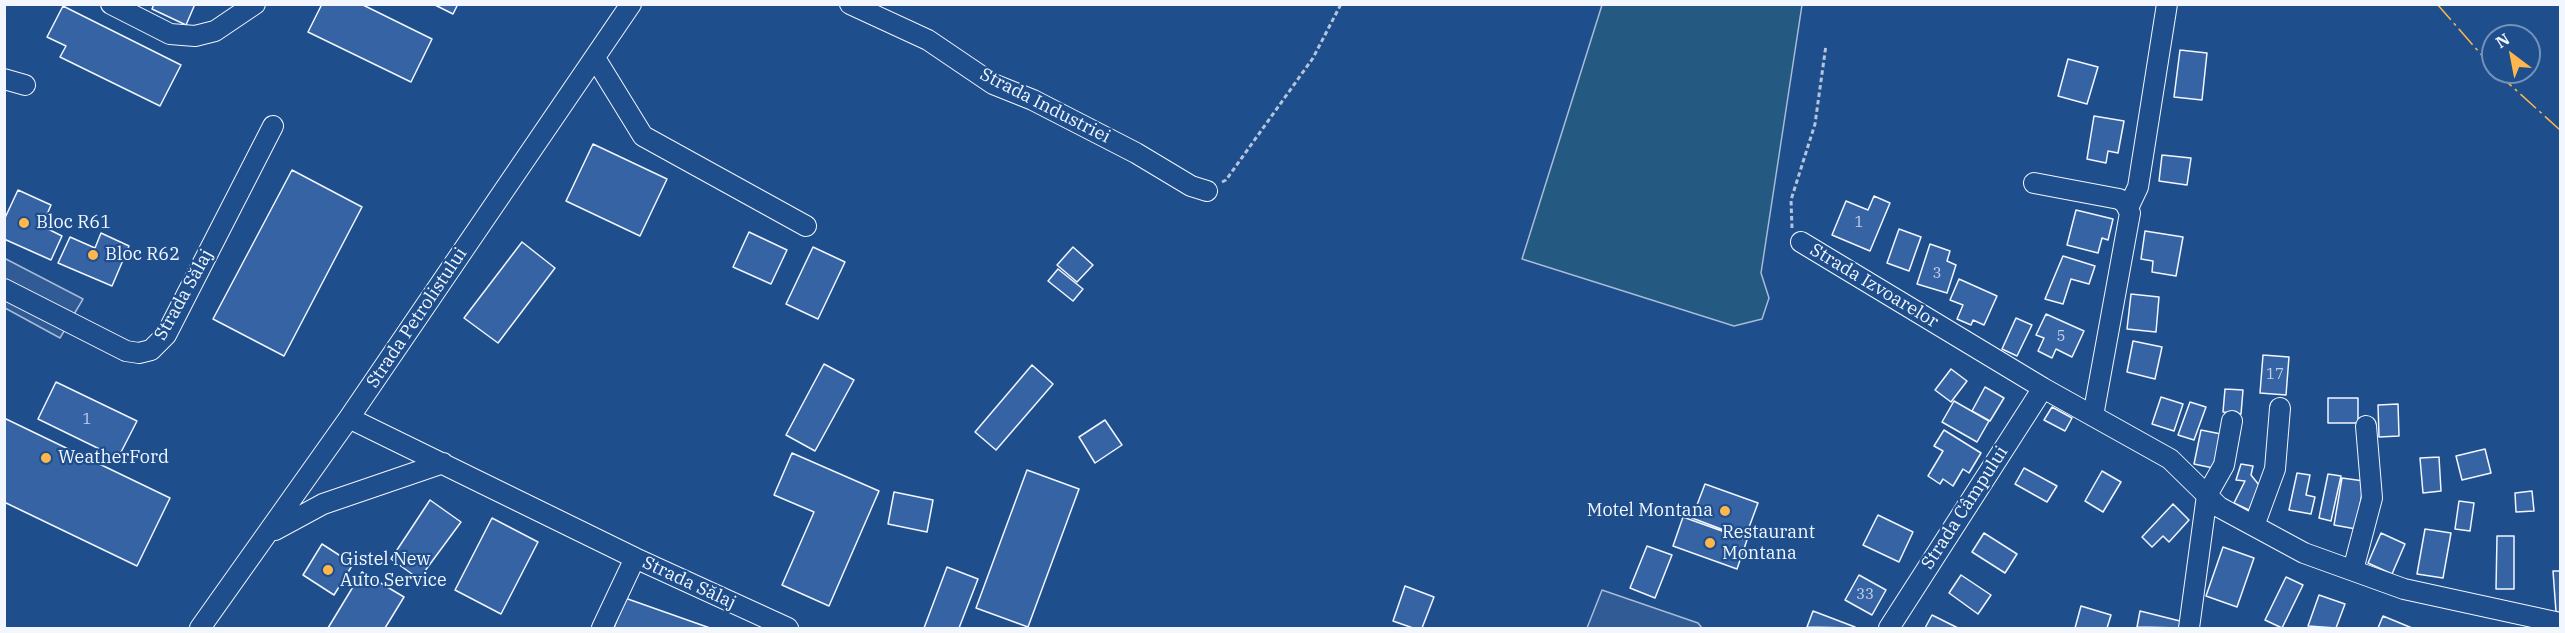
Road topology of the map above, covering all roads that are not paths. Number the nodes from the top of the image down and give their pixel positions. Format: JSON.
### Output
{"nodes":[{"id":1,"x":111,"y":4,"type":"edge"},
{"id":2,"x":255,"y":4,"type":"edge"},
{"id":3,"x":631,"y":4,"type":"edge"},
{"id":4,"x":850,"y":4,"type":"edge"},
{"id":5,"x":2168,"y":4,"type":"edge"},
{"id":6,"x":596,"y":58,"type":"junction"},
{"id":7,"x":4,"y":80,"type":"edge"},
{"id":8,"x":25,"y":85,"type":"dead end"},
{"id":9,"x":273,"y":126,"type":"dead end"},
{"id":10,"x":2034,"y":183,"type":"dead end"},
{"id":11,"x":1207,"y":191,"type":"road end"},
{"id":12,"x":2128,"y":208,"type":"junction"},
{"id":13,"x":806,"y":226,"type":"dead end"},
{"id":14,"x":1801,"y":242,"type":"road end"},
{"id":15,"x":4,"y":289,"type":"edge"},
{"id":16,"x":2043,"y":388,"type":"junction"},
{"id":17,"x":2280,"y":408,"type":"dead end"},
{"id":18,"x":2093,"y":416,"type":"junction"},
{"id":19,"x":349,"y":418,"type":"junction"},
{"id":20,"x":2232,"y":421,"type":"dead end"},
{"id":21,"x":2366,"y":426,"type":"dead end"},
{"id":22,"x":442,"y":463,"type":"junction"},
{"id":23,"x":2207,"y":495,"type":"junction"},
{"id":24,"x":2254,"y":526,"type":"junction"},
{"id":25,"x":266,"y":536,"type":"junction"},
{"id":26,"x":635,"y":558,"type":"junction"},
{"id":27,"x":2353,"y":570,"type":"junction"},
{"id":28,"x":2560,"y":623,"type":"edge"},
{"id":29,"x":779,"y":627,"type":"edge"},
{"id":30,"x":201,"y":628,"type":"edge"},
{"id":31,"x":602,"y":628,"type":"edge"},
{"id":32,"x":1889,"y":628,"type":"edge"},
{"id":33,"x":2189,"y":628,"type":"edge"}],
"edges":[{"from":1,"to":2,"type":"street"},
{"from":3,"to":6,"type":"street","name":"Strada Petrolistului"},
{"from":4,"to":11,"type":"street","name":"Strada Industriei"},
{"from":5,"to":12,"type":"street"},
{"from":6,"to":13,"type":"street"},
{"from":6,"to":19,"type":"street","name":"Strada Petrolistului"},
{"from":7,"to":8,"type":"street"},
{"from":9,"to":15,"type":"street","name":"Strada Sălaj"},
{"from":10,"to":12,"type":"street"},
{"from":12,"to":18,"type":"street"},
{"from":14,"to":16,"type":"street","name":"Strada Izvoarelor"},
{"from":16,"to":18,"type":"street","name":"Strada Izvoarelor"},
{"from":16,"to":32,"type":"street","name":"Strada Câmpului"},
{"from":17,"to":24,"type":"street"},
{"from":18,"to":23,"type":"street","name":"Strada Izvoarelor"},
{"from":19,"to":22,"type":"street","name":"Strada Sălaj"},
{"from":19,"to":25,"type":"street","name":"Strada Petrolistului"},
{"from":20,"to":23,"type":"street"},
{"from":21,"to":27,"type":"street"},
{"from":22,"to":25,"type":"street"},
{"from":22,"to":26,"type":"street","name":"Strada Sălaj"},
{"from":23,"to":24,"type":"street","name":"Strada Izvoarelor"},
{"from":23,"to":33,"type":"street"},
{"from":24,"to":27,"type":"street","name":"Strada Izvoarelor"},
{"from":25,"to":30,"type":"street","name":"Strada Petrolistului"},
{"from":26,"to":29,"type":"street","name":"Strada Sălaj"},
{"from":26,"to":31,"type":"street","name":"Strada Sălaj"},
{"from":27,"to":28,"type":"street","name":"Strada Izvoarelor"}]}
